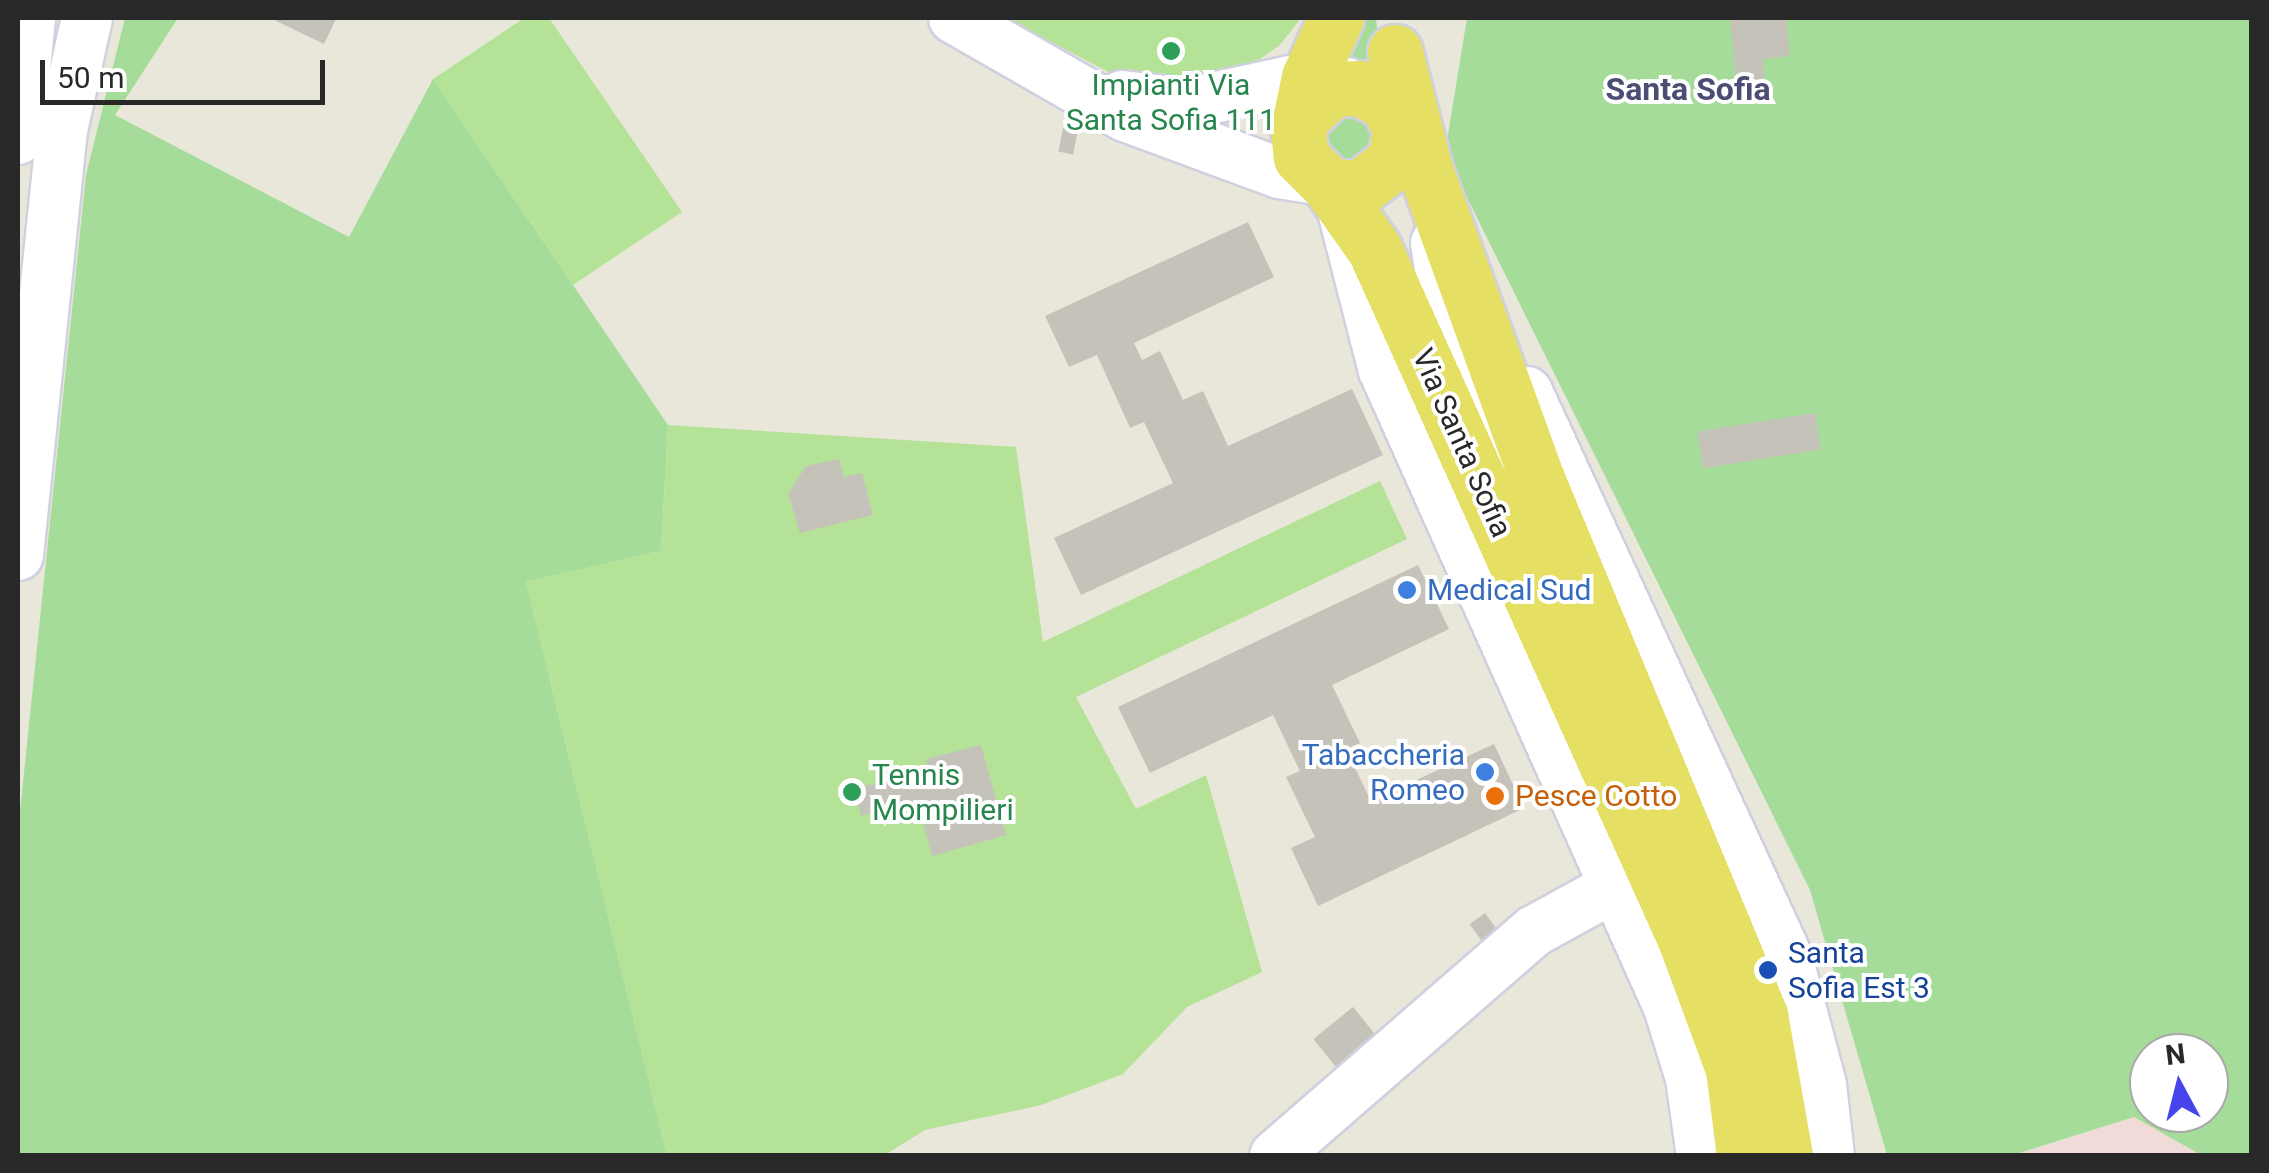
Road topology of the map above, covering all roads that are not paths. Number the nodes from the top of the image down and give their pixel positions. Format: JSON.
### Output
{"nodes":[{"id":1,"x":30,"y":18,"type":"edge"},
{"id":2,"x":87,"y":18,"type":"edge"},
{"id":3,"x":954,"y":18,"type":"edge"},
{"id":4,"x":37,"y":77,"type":"edge"},
{"id":5,"x":1069,"y":79,"type":"junction"},
{"id":6,"x":1356,"y":84,"type":"edge"},
{"id":7,"x":18,"y":139,"type":"edge"},
{"id":8,"x":1330,"y":189,"type":"junction"},
{"id":9,"x":1464,"y":272,"type":"junction"},
{"id":10,"x":18,"y":556,"type":"edge"},
{"id":11,"x":1614,"y":887,"type":"junction"},
{"id":12,"x":1275,"y":1156,"type":"edge"},
{"id":13,"x":1702,"y":1156,"type":"edge"},
{"id":14,"x":1744,"y":1156,"type":"edge"},
{"id":15,"x":1764,"y":1156,"type":"edge"},
{"id":16,"x":1786,"y":1156,"type":"edge"},
{"id":17,"x":1829,"y":1156,"type":"edge"}],
"edges":[{"from":1,"to":4,"type":"street"},
{"from":2,"to":4,"type":"street"},
{"from":3,"to":5,"type":"street"},
{"from":4,"to":7,"type":"street"},
{"from":4,"to":10,"type":"street"},
{"from":5,"to":6,"type":"street"},
{"from":5,"to":8,"type":"street"},
{"from":6,"to":8,"type":"main road","name":"Via Santa Sofia"},
{"from":6,"to":8,"type":"main road"},
{"from":6,"to":9,"type":"main road","name":"Via Santa Sofia"},
{"from":6,"to":15,"type":"street"},
{"from":8,"to":11,"type":"street"},
{"from":8,"to":14,"type":"main road","name":"Via Santa Sofia"},
{"from":9,"to":16,"type":"main road","name":"Via Santa Sofia"},
{"from":9,"to":17,"type":"street"},
{"from":11,"to":12,"type":"street"},
{"from":11,"to":13,"type":"street"}]}
